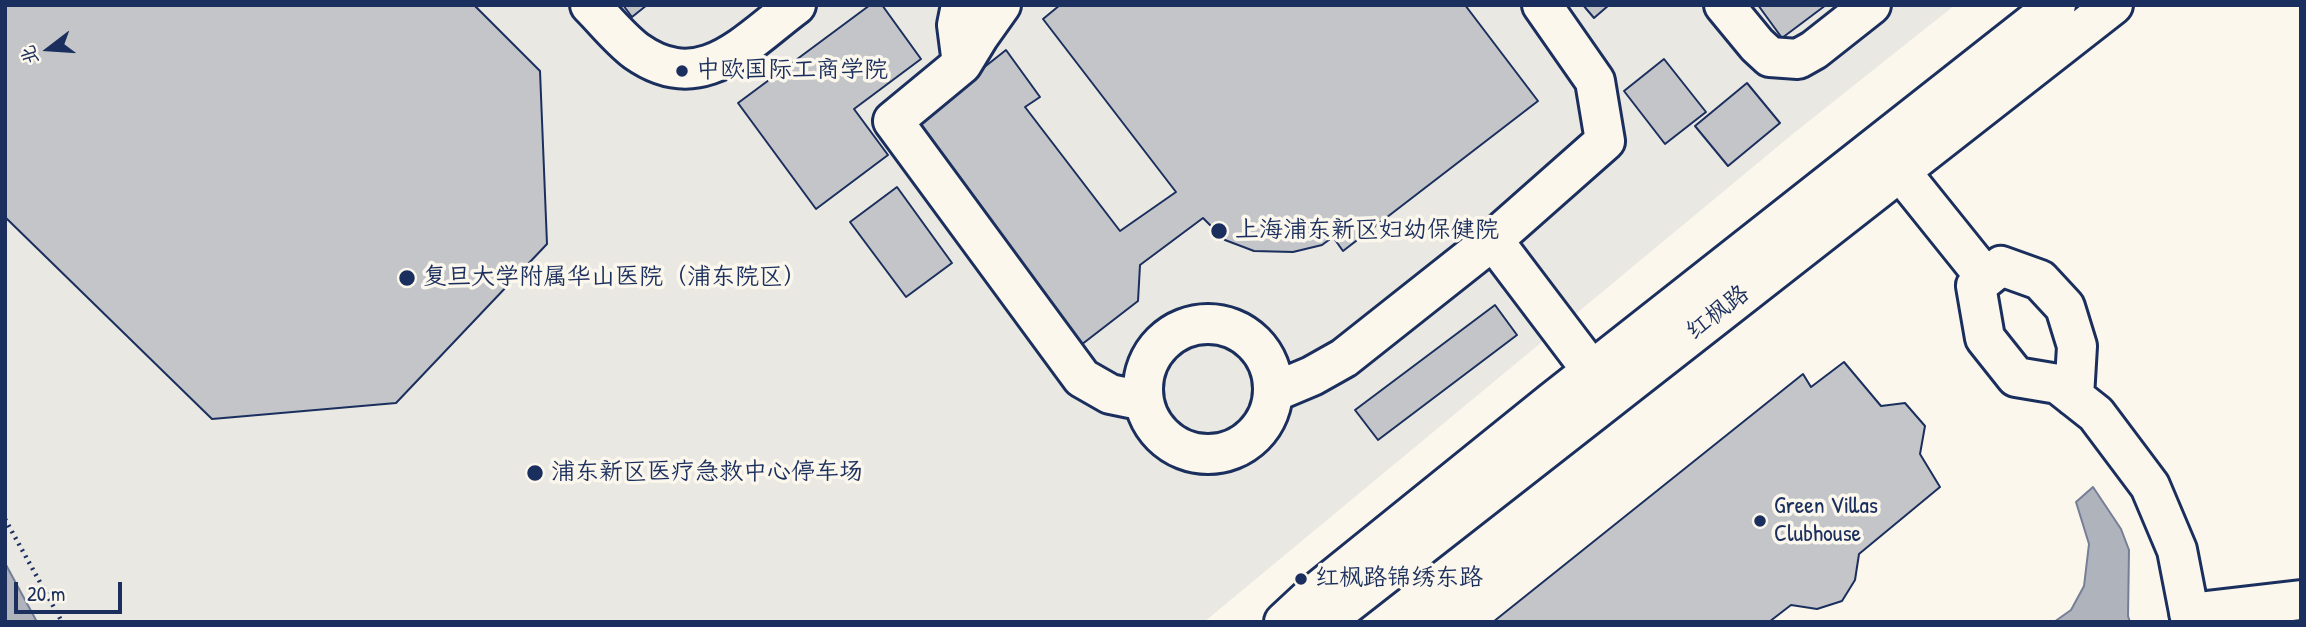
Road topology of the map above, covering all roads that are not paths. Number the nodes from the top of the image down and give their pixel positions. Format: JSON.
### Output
{"nodes":[{"id":1,"x":590,"y":5,"type":"edge"},
{"id":2,"x":961,"y":5,"type":"edge"},
{"id":3,"x":1001,"y":5,"type":"edge"},
{"id":4,"x":1542,"y":5,"type":"edge"},
{"id":5,"x":1724,"y":5,"type":"edge"},
{"id":6,"x":1871,"y":5,"type":"edge"},
{"id":7,"x":2056,"y":5,"type":"edge"},
{"id":8,"x":2113,"y":5,"type":"edge"},
{"id":9,"x":792,"y":7,"type":"edge"},
{"id":10,"x":962,"y":64,"type":"junction"},
{"id":11,"x":1900,"y":171,"type":"junction"},
{"id":12,"x":1493,"y":240,"type":"junction"},
{"id":13,"x":1986,"y":278,"type":"junction"},
{"id":14,"x":1602,"y":383,"type":"junction"},
{"id":15,"x":1274,"y":392,"type":"junction"},
{"id":16,"x":2074,"y":397,"type":"junction"},
{"id":17,"x":1144,"y":401,"type":"junction"},
{"id":18,"x":2301,"y":600,"type":"edge"},
{"id":19,"x":2190,"y":617,"type":"edge"},
{"id":20,"x":1284,"y":622,"type":"edge"},
{"id":21,"x":1324,"y":622,"type":"edge"}],
"edges":[{"from":1,"to":9,"type":"street"},
{"from":2,"to":10,"type":"street"},
{"from":3,"to":10,"type":"street"},
{"from":4,"to":12,"type":"street"},
{"from":5,"to":6,"type":"street"},
{"from":7,"to":14,"type":"street","name":"红枫路"},
{"from":8,"to":11,"type":"street","name":"红枫路"},
{"from":10,"to":17,"type":"street"},
{"from":11,"to":13,"type":"street"},
{"from":11,"to":14,"type":"street","name":"红枫路"},
{"from":12,"to":14,"type":"street"},
{"from":12,"to":15,"type":"street"},
{"from":13,"to":16,"type":"street"},
{"from":13,"to":16,"type":"street"},
{"from":14,"to":20,"type":"street","name":"红枫路"},
{"from":14,"to":21,"type":"street","name":"红枫路"},
{"from":15,"to":17,"type":"street"},
{"from":15,"to":17,"type":"street"},
{"from":16,"to":19,"type":"street"},
{"from":18,"to":19,"type":"street"}]}
